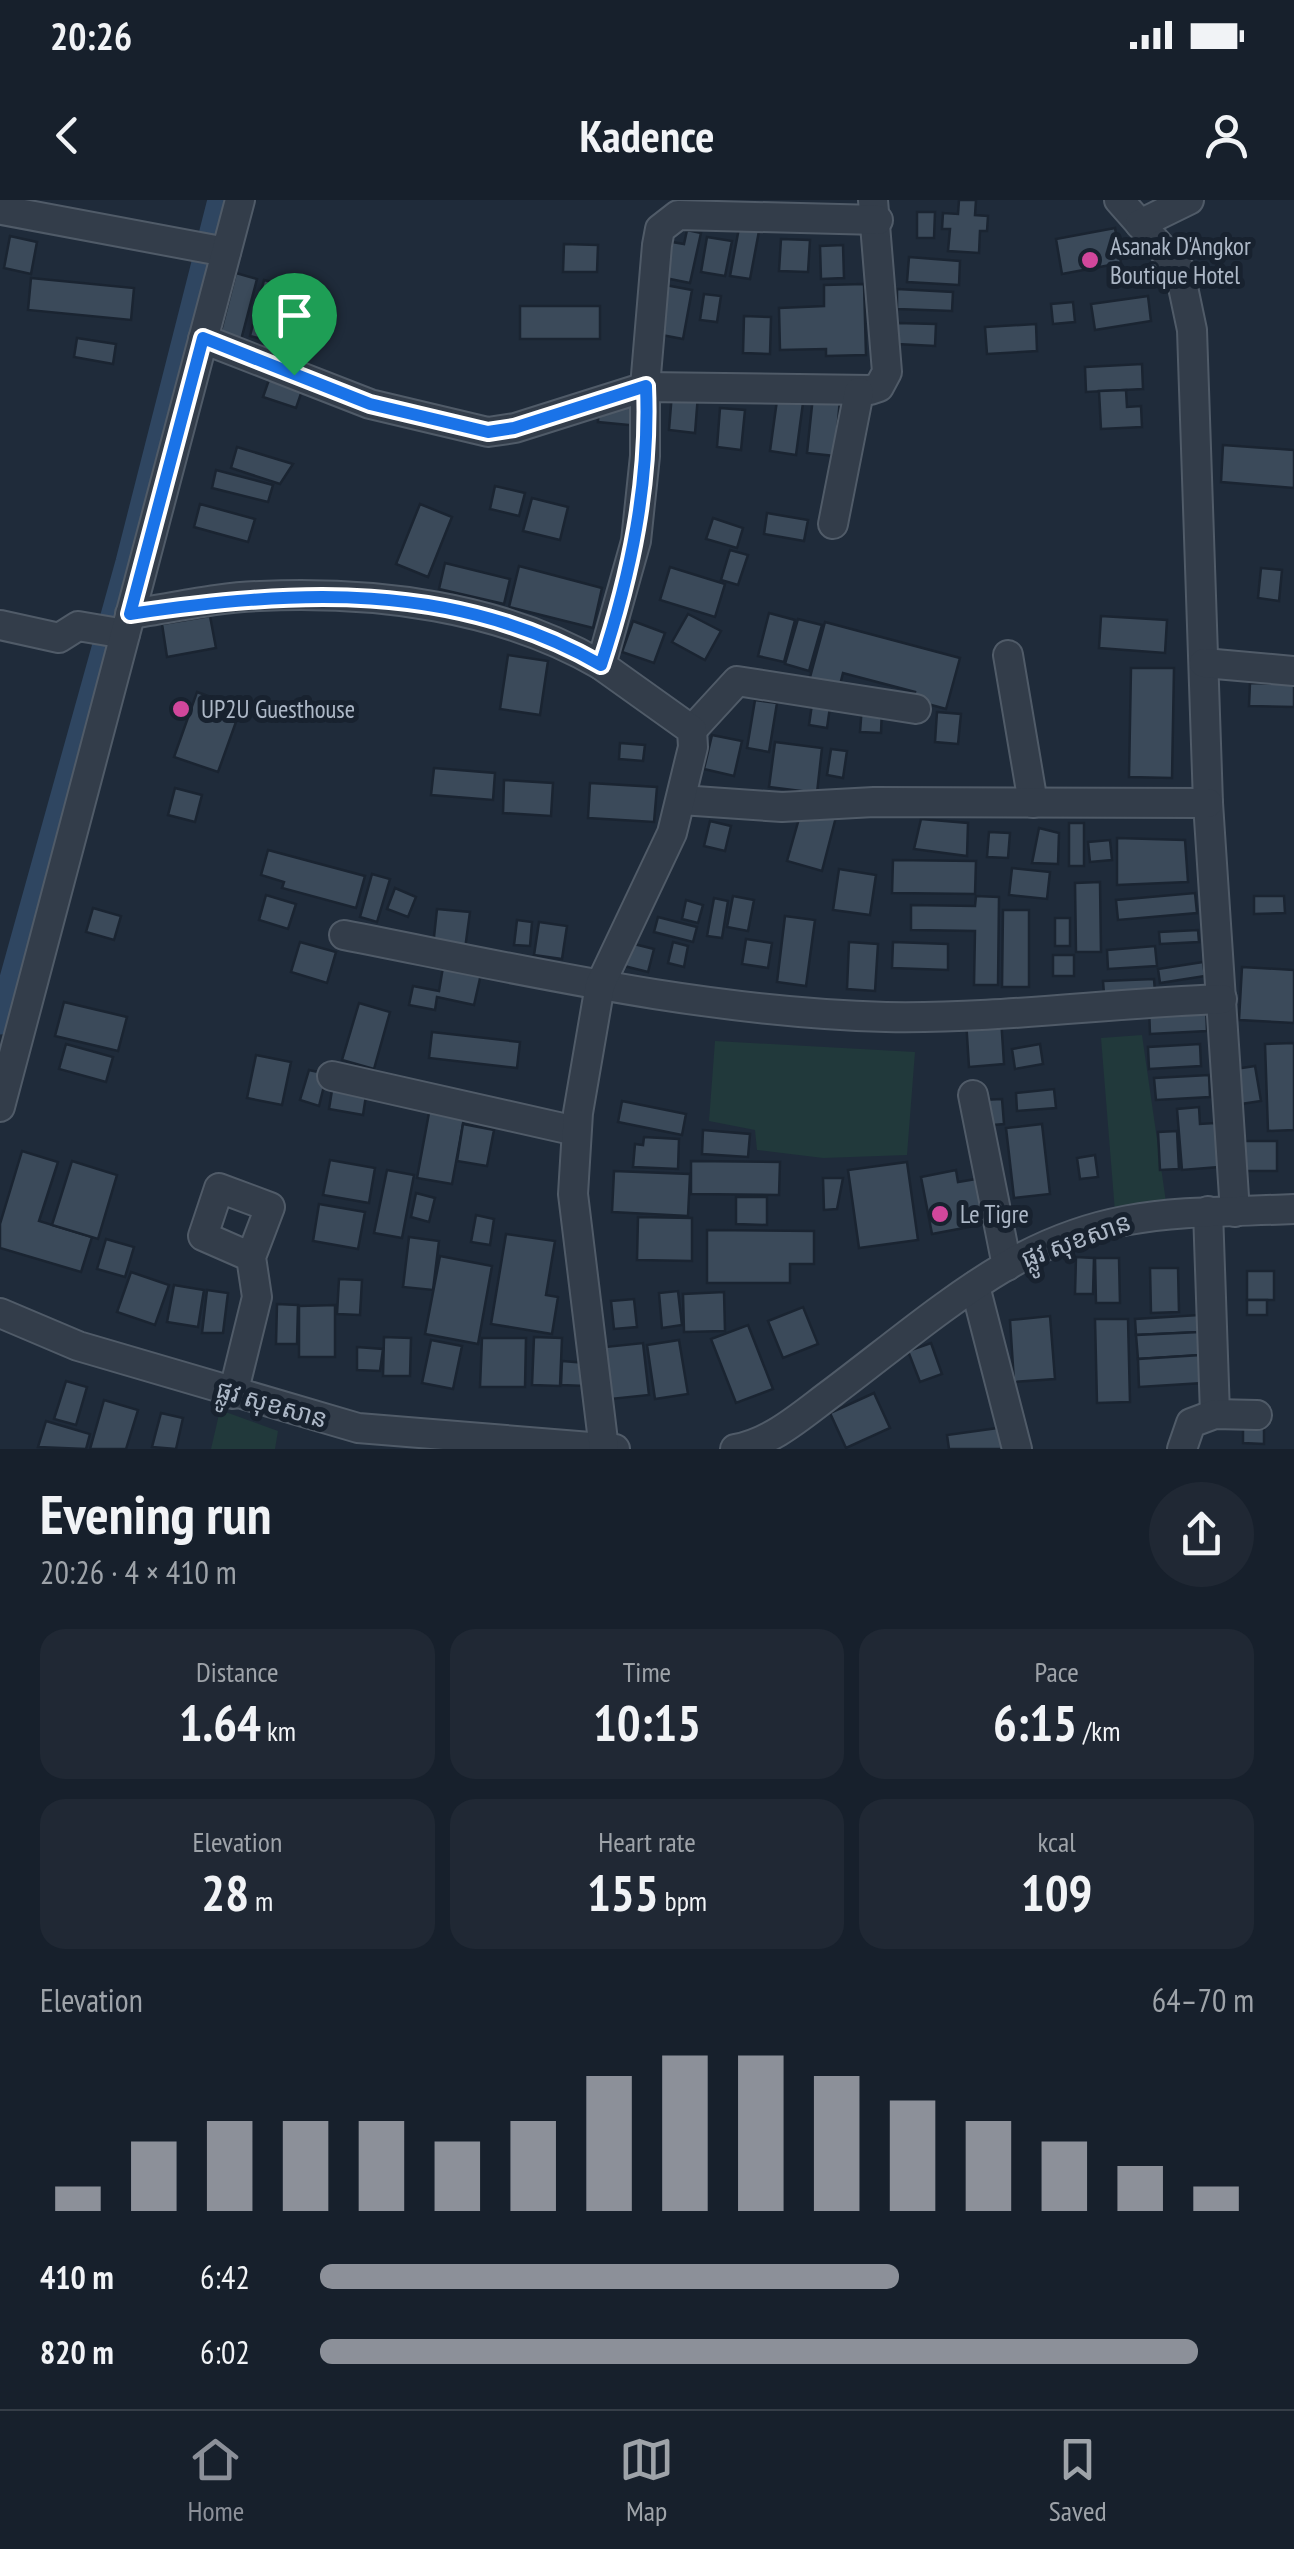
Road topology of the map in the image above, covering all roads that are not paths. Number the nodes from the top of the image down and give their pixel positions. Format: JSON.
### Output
{"nodes":[{"id":1,"x":240,"y":200,"type":"edge"},
{"id":2,"x":1119,"y":200,"type":"edge"},
{"id":3,"x":1189,"y":200,"type":"edge"},
{"id":4,"x":669,"y":207,"type":"edge"},
{"id":5,"x":2,"y":210,"type":"edge"},
{"id":6,"x":875,"y":210,"type":"edge"},
{"id":7,"x":1140,"y":224,"type":"junction"},
{"id":8,"x":208,"y":248,"type":"junction"},
{"id":9,"x":203,"y":338,"type":"junction"},
{"id":10,"x":646,"y":386,"type":"junction"},
{"id":11,"x":858,"y":392,"type":"junction"},
{"id":12,"x":834,"y":524,"type":"dead end"},
{"id":13,"x":0,"y":625,"type":"edge"},
{"id":14,"x":114,"y":626,"type":"junction"},
{"id":15,"x":1008,"y":655,"type":"dead end"},
{"id":16,"x":1204,"y":663,"type":"junction"},
{"id":17,"x":601,"y":665,"type":"junction"},
{"id":18,"x":1294,"y":671,"type":"edge"},
{"id":19,"x":916,"y":709,"type":"dead end"},
{"id":20,"x":692,"y":730,"type":"junction"},
{"id":21,"x":681,"y":800,"type":"junction"},
{"id":22,"x":1033,"y":803,"type":"junction"},
{"id":23,"x":1208,"y":803,"type":"junction"},
{"id":24,"x":344,"y":935,"type":"dead end"},
{"id":25,"x":600,"y":985,"type":"junction"},
{"id":26,"x":1222,"y":999,"type":"junction"},
{"id":27,"x":332,"y":1076,"type":"dead end"},
{"id":28,"x":972,"y":1095,"type":"dead end"},
{"id":29,"x":0,"y":1107,"type":"edge"},
{"id":30,"x":576,"y":1131,"type":"junction"},
{"id":31,"x":1294,"y":1208,"type":"edge"},
{"id":32,"x":1222,"y":1211,"type":"junction"},
{"id":33,"x":251,"y":1257,"type":"dead end"},
{"id":34,"x":1007,"y":1266,"type":"junction"},
{"id":35,"x":976,"y":1286,"type":"junction"},
{"id":36,"x":0,"y":1312,"type":"edge"},
{"id":37,"x":233,"y":1394,"type":"junction"},
{"id":38,"x":1215,"y":1414,"type":"junction"},
{"id":39,"x":1257,"y":1415,"type":"dead end"},
{"id":40,"x":604,"y":1449,"type":"edge"},
{"id":41,"x":614,"y":1449,"type":"edge"},
{"id":42,"x":735,"y":1449,"type":"edge"},
{"id":43,"x":1018,"y":1449,"type":"edge"},
{"id":44,"x":1182,"y":1449,"type":"edge"}],
"edges":[{"from":1,"to":8,"type":"street"},
{"from":2,"to":7,"type":"street"},
{"from":3,"to":7,"type":"street"},
{"from":4,"to":6,"type":"street"},
{"from":4,"to":10,"type":"street"},
{"from":5,"to":8,"type":"street"},
{"from":6,"to":11,"type":"street"},
{"from":7,"to":16,"type":"street"},
{"from":8,"to":9,"type":"street"},
{"from":9,"to":10,"type":"street"},
{"from":9,"to":14,"type":"street"},
{"from":10,"to":11,"type":"street"},
{"from":10,"to":17,"type":"street"},
{"from":11,"to":12,"type":"street"},
{"from":13,"to":14,"type":"street"},
{"from":14,"to":17,"type":"street"},
{"from":14,"to":29,"type":"street"},
{"from":15,"to":22,"type":"street"},
{"from":16,"to":18,"type":"street"},
{"from":16,"to":23,"type":"street"},
{"from":17,"to":20,"type":"street"},
{"from":19,"to":20,"type":"street"},
{"from":20,"to":21,"type":"street"},
{"from":21,"to":22,"type":"street"},
{"from":21,"to":25,"type":"street"},
{"from":22,"to":23,"type":"street"},
{"from":23,"to":26,"type":"street"},
{"from":24,"to":25,"type":"street"},
{"from":25,"to":26,"type":"street"},
{"from":25,"to":30,"type":"street"},
{"from":26,"to":32,"type":"street"},
{"from":27,"to":30,"type":"street"},
{"from":28,"to":34,"type":"street"},
{"from":30,"to":40,"type":"street"},
{"from":31,"to":32,"type":"street","name":"ផ្លូវ សុខសាន"},
{"from":32,"to":34,"type":"street","name":"ផ្លូវ សុខសាន"},
{"from":32,"to":38,"type":"street"},
{"from":33,"to":37,"type":"street"},
{"from":34,"to":35,"type":"street","name":"ផ្លូវ សុខសាន"},
{"from":35,"to":42,"type":"street","name":"ផ្លូវ សុខសាន"},
{"from":35,"to":43,"type":"street"},
{"from":36,"to":37,"type":"street","name":"ផ្លូវ សុខសាន"},
{"from":37,"to":40,"type":"street","name":"ផ្លូវ សុខសាន"},
{"from":38,"to":39,"type":"street"},
{"from":38,"to":44,"type":"street"},
{"from":40,"to":41,"type":"street","name":"ផ្លូវ សុខសាន"}]}
